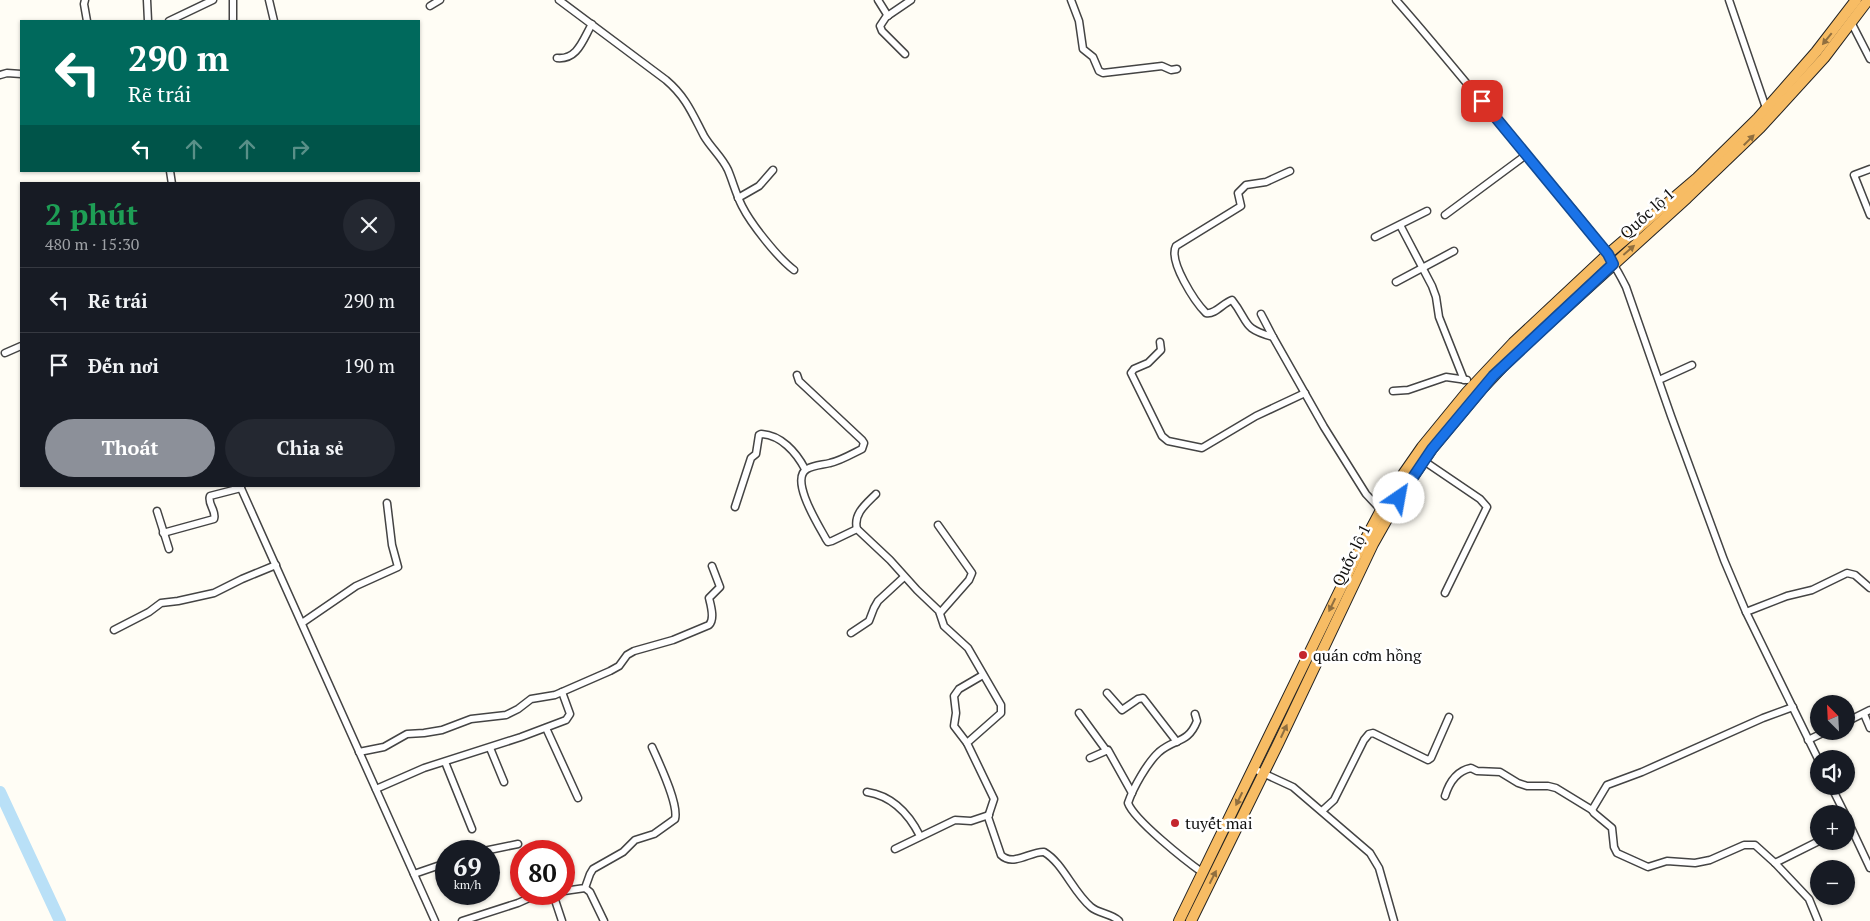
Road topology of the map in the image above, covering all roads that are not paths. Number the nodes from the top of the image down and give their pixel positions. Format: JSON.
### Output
{"nodes":[{"id":1,"x":86,"y":0,"type":"edge"},
{"id":2,"x":147,"y":0,"type":"edge"},
{"id":3,"x":213,"y":0,"type":"edge"},
{"id":4,"x":234,"y":0,"type":"edge"},
{"id":5,"x":269,"y":0,"type":"edge"},
{"id":6,"x":440,"y":0,"type":"edge"},
{"id":7,"x":559,"y":0,"type":"edge"},
{"id":8,"x":878,"y":0,"type":"edge"},
{"id":9,"x":910,"y":0,"type":"edge"},
{"id":10,"x":1071,"y":0,"type":"edge"},
{"id":11,"x":1396,"y":0,"type":"edge"},
{"id":12,"x":1728,"y":0,"type":"edge"},
{"id":13,"x":1856,"y":0,"type":"edge"},
{"id":14,"x":1868,"y":0,"type":"edge"},
{"id":15,"x":430,"y":6,"type":"dead end"},
{"id":16,"x":888,"y":16,"type":"junction"},
{"id":17,"x":86,"y":20,"type":"edge"},
{"id":18,"x":148,"y":20,"type":"edge"},
{"id":19,"x":171,"y":20,"type":"edge"},
{"id":20,"x":233,"y":20,"type":"edge"},
{"id":21,"x":274,"y":20,"type":"edge"},
{"id":22,"x":1851,"y":22,"type":"junction"},
{"id":23,"x":592,"y":24,"type":"junction"},
{"id":24,"x":905,"y":54,"type":"dead end"},
{"id":25,"x":557,"y":58,"type":"dead end"},
{"id":26,"x":1870,"y":59,"type":"edge"},
{"id":27,"x":1177,"y":69,"type":"dead end"},
{"id":28,"x":20,"y":74,"type":"edge"},
{"id":29,"x":0,"y":75,"type":"edge"},
{"id":30,"x":1766,"y":108,"type":"junction"},
{"id":31,"x":1526,"y":155,"type":"junction"},
{"id":32,"x":1870,"y":169,"type":"edge"},
{"id":33,"x":773,"y":170,"type":"dead end"},
{"id":34,"x":1290,"y":171,"type":"dead end"},
{"id":35,"x":743,"y":196,"type":"junction"},
{"id":36,"x":1427,"y":211,"type":"dead end"},
{"id":37,"x":1445,"y":215,"type":"dead end"},
{"id":38,"x":1869,"y":217,"type":"edge"},
{"id":39,"x":1400,"y":224,"type":"junction"},
{"id":40,"x":1376,"y":237,"type":"dead end"},
{"id":41,"x":1454,"y":251,"type":"dead end"},
{"id":42,"x":1610,"y":259,"type":"junction"},
{"id":43,"x":1423,"y":268,"type":"junction"},
{"id":44,"x":794,"y":270,"type":"dead end"},
{"id":45,"x":1396,"y":282,"type":"dead end"},
{"id":46,"x":1261,"y":314,"type":"dead end"},
{"id":47,"x":1273,"y":337,"type":"junction"},
{"id":48,"x":1160,"y":342,"type":"dead end"},
{"id":49,"x":20,"y":346,"type":"edge"},
{"id":50,"x":5,"y":353,"type":"dead end"},
{"id":51,"x":1692,"y":364,"type":"dead end"},
{"id":52,"x":797,"y":375,"type":"dead end"},
{"id":53,"x":1464,"y":380,"type":"junction"},
{"id":54,"x":1659,"y":380,"type":"junction"},
{"id":55,"x":1475,"y":383,"type":"junction"},
{"id":56,"x":1393,"y":391,"type":"dead end"},
{"id":57,"x":1305,"y":393,"type":"junction"},
{"id":58,"x":1424,"y":461,"type":"junction"},
{"id":59,"x":806,"y":469,"type":"junction"},
{"id":60,"x":241,"y":487,"type":"edge"},
{"id":61,"x":876,"y":494,"type":"dead end"},
{"id":62,"x":387,"y":504,"type":"dead end"},
{"id":63,"x":735,"y":506,"type":"dead end"},
{"id":64,"x":157,"y":510,"type":"dead end"},
{"id":65,"x":1381,"y":510,"type":"junction"},
{"id":66,"x":938,"y":525,"type":"dead end"},
{"id":67,"x":857,"y":530,"type":"junction"},
{"id":68,"x":163,"y":533,"type":"junction"},
{"id":69,"x":169,"y":549,"type":"dead end"},
{"id":70,"x":276,"y":565,"type":"junction"},
{"id":71,"x":712,"y":566,"type":"dead end"},
{"id":72,"x":904,"y":577,"type":"junction"},
{"id":73,"x":1870,"y":588,"type":"edge"},
{"id":74,"x":1445,"y":593,"type":"dead end"},
{"id":75,"x":1746,"y":612,"type":"junction"},
{"id":76,"x":940,"y":613,"type":"junction"},
{"id":77,"x":302,"y":623,"type":"junction"},
{"id":78,"x":114,"y":630,"type":"dead end"},
{"id":79,"x":851,"y":633,"type":"dead end"},
{"id":80,"x":984,"y":675,"type":"junction"},
{"id":81,"x":562,"y":692,"type":"junction"},
{"id":82,"x":1107,"y":693,"type":"dead end"},
{"id":83,"x":1793,"y":707,"type":"junction"},
{"id":84,"x":1870,"y":710,"type":"edge"},
{"id":85,"x":1079,"y":712,"type":"dead end"},
{"id":86,"x":1195,"y":714,"type":"dead end"},
{"id":87,"x":1864,"y":714,"type":"junction"},
{"id":88,"x":1449,"y":718,"type":"dead end"},
{"id":89,"x":1855,"y":718,"type":"edge"},
{"id":90,"x":546,"y":728,"type":"junction"},
{"id":91,"x":1870,"y":728,"type":"edge"},
{"id":92,"x":1808,"y":740,"type":"joint"},
{"id":93,"x":1177,"y":742,"type":"junction"},
{"id":94,"x":967,"y":743,"type":"junction"},
{"id":95,"x":652,"y":747,"type":"dead end"},
{"id":96,"x":490,"y":748,"type":"junction"},
{"id":97,"x":1106,"y":750,"type":"junction"},
{"id":98,"x":1813,"y":750,"type":"edge"},
{"id":99,"x":359,"y":752,"type":"junction"},
{"id":100,"x":1090,"y":758,"type":"dead end"},
{"id":101,"x":445,"y":762,"type":"junction"},
{"id":102,"x":1254,"y":769,"type":"junction"},
{"id":103,"x":1264,"y":774,"type":"junction"},
{"id":104,"x":504,"y":782,"type":"dead end"},
{"id":105,"x":376,"y":789,"type":"junction"},
{"id":106,"x":867,"y":792,"type":"dead end"},
{"id":107,"x":1132,"y":793,"type":"junction"},
{"id":108,"x":1445,"y":796,"type":"dead end"},
{"id":109,"x":578,"y":798,"type":"dead end"},
{"id":110,"x":1592,"y":810,"type":"junction"},
{"id":111,"x":1322,"y":811,"type":"junction"},
{"id":112,"x":988,"y":815,"type":"junction"},
{"id":113,"x":472,"y":829,"type":"dead end"},
{"id":114,"x":920,"y":836,"type":"junction"},
{"id":115,"x":1855,"y":839,"type":"edge"},
{"id":116,"x":1810,"y":846,"type":"edge"},
{"id":117,"x":895,"y":849,"type":"dead end"},
{"id":118,"x":1775,"y":863,"type":"junction"},
{"id":119,"x":435,"y":867,"type":"edge"},
{"id":120,"x":1870,"y":868,"type":"edge"},
{"id":121,"x":1202,"y":873,"type":"junction"},
{"id":122,"x":414,"y":874,"type":"junction"},
{"id":123,"x":585,"y":888,"type":"junction"},
{"id":124,"x":575,"y":890,"type":"edge"},
{"id":125,"x":515,"y":905,"type":"edge"},
{"id":126,"x":557,"y":905,"type":"edge"},
{"id":127,"x":435,"y":921,"type":"edge"},
{"id":128,"x":462,"y":921,"type":"edge"},
{"id":129,"x":562,"y":921,"type":"edge"},
{"id":130,"x":604,"y":921,"type":"edge"},
{"id":131,"x":1119,"y":921,"type":"edge"},
{"id":132,"x":1179,"y":921,"type":"edge"},
{"id":133,"x":1191,"y":921,"type":"edge"},
{"id":134,"x":1394,"y":921,"type":"edge"},
{"id":135,"x":1818,"y":921,"type":"edge"}],
"edges":[{"from":1,"to":17,"type":"street"},
{"from":2,"to":18,"type":"street"},
{"from":3,"to":19,"type":"street"},
{"from":4,"to":20,"type":"street"},
{"from":5,"to":21,"type":"street"},
{"from":6,"to":15,"type":"street"},
{"from":7,"to":23,"type":"street"},
{"from":8,"to":16,"type":"street"},
{"from":9,"to":16,"type":"street"},
{"from":10,"to":27,"type":"street"},
{"from":11,"to":31,"type":"street"},
{"from":12,"to":30,"type":"street"},
{"from":13,"to":30,"type":"highway","name":"Quốc lộ 1","one_way":true},
{"from":14,"to":22,"type":"highway","name":"Quốc lộ 1"},
{"from":16,"to":24,"type":"street"},
{"from":22,"to":26,"type":"street"},
{"from":42,"to":22,"type":"highway","name":"Quốc lộ 1","one_way":true},
{"from":23,"to":25,"type":"street"},
{"from":23,"to":35,"type":"street"},
{"from":28,"to":29,"type":"street"},
{"from":30,"to":42,"type":"highway","name":"Quốc lộ 1"},
{"from":31,"to":37,"type":"street"},
{"from":31,"to":42,"type":"street"},
{"from":32,"to":38,"type":"street"},
{"from":33,"to":35,"type":"street"},
{"from":34,"to":47,"type":"street"},
{"from":35,"to":44,"type":"street"},
{"from":36,"to":39,"type":"street"},
{"from":39,"to":40,"type":"street"},
{"from":39,"to":43,"type":"street"},
{"from":41,"to":43,"type":"street"},
{"from":42,"to":54,"type":"street"},
{"from":42,"to":55,"type":"highway","name":"Quốc lộ 1"},
{"from":42,"to":58,"type":"highway","name":"Quốc lộ 1"},
{"from":43,"to":45,"type":"street"},
{"from":43,"to":53,"type":"street"},
{"from":46,"to":47,"type":"street"},
{"from":47,"to":57,"type":"street"},
{"from":48,"to":57,"type":"street"},
{"from":49,"to":50,"type":"street"},
{"from":51,"to":54,"type":"street"},
{"from":52,"to":59,"type":"street"},
{"from":53,"to":55,"type":"street"},
{"from":53,"to":56,"type":"street"},
{"from":54,"to":75,"type":"street"},
{"from":55,"to":65,"type":"highway","name":"Quốc lộ 1"},
{"from":57,"to":65,"type":"street"},
{"from":58,"to":74,"type":"street"},
{"from":103,"to":58,"type":"highway","name":"Quốc lộ 1","one_way":true},
{"from":59,"to":63,"type":"street"},
{"from":59,"to":67,"type":"street"},
{"from":60,"to":68,"type":"street"},
{"from":60,"to":70,"type":"street"},
{"from":61,"to":67,"type":"street"},
{"from":62,"to":77,"type":"street"},
{"from":64,"to":68,"type":"street"},
{"from":65,"to":102,"type":"highway","name":"Quốc lộ 1","one_way":true},
{"from":66,"to":76,"type":"street"},
{"from":67,"to":72,"type":"street"},
{"from":68,"to":69,"type":"street"},
{"from":70,"to":77,"type":"street"},
{"from":70,"to":78,"type":"street"},
{"from":71,"to":81,"type":"street"},
{"from":72,"to":76,"type":"street"},
{"from":72,"to":79,"type":"street"},
{"from":73,"to":75,"type":"street"},
{"from":75,"to":83,"type":"street"},
{"from":76,"to":80,"type":"street"},
{"from":77,"to":99,"type":"street"},
{"from":80,"to":94,"type":"street"},
{"from":80,"to":94,"type":"street"},
{"from":81,"to":90,"type":"street"},
{"from":81,"to":99,"type":"street"},
{"from":82,"to":93,"type":"street"},
{"from":83,"to":92,"type":"street"},
{"from":83,"to":110,"type":"street"},
{"from":84,"to":87,"type":"street"},
{"from":85,"to":97,"type":"street"},
{"from":86,"to":93,"type":"street"},
{"from":87,"to":89,"type":"street"},
{"from":87,"to":91,"type":"street"},
{"from":88,"to":111,"type":"street"},
{"from":90,"to":96,"type":"street"},
{"from":90,"to":109,"type":"street"},
{"from":92,"to":98,"type":"street"},
{"from":93,"to":107,"type":"street"},
{"from":94,"to":112,"type":"street"},
{"from":95,"to":123,"type":"street"},
{"from":96,"to":101,"type":"street"},
{"from":96,"to":104,"type":"street"},
{"from":97,"to":100,"type":"street"},
{"from":97,"to":107,"type":"street"},
{"from":99,"to":105,"type":"street"},
{"from":101,"to":105,"type":"street"},
{"from":101,"to":113,"type":"street"},
{"from":102,"to":103,"type":"street"},
{"from":102,"to":121,"type":"highway","name":"Quốc lộ 1","one_way":true},
{"from":103,"to":111,"type":"street"},
{"from":133,"to":103,"type":"highway","name":"Quốc lộ 1","one_way":true},
{"from":105,"to":122,"type":"street"},
{"from":106,"to":114,"type":"street"},
{"from":107,"to":121,"type":"street"},
{"from":108,"to":110,"type":"street"},
{"from":110,"to":118,"type":"street"},
{"from":111,"to":134,"type":"street"},
{"from":112,"to":114,"type":"street"},
{"from":112,"to":131,"type":"street"},
{"from":114,"to":117,"type":"street"},
{"from":115,"to":120,"type":"street"},
{"from":116,"to":118,"type":"street"},
{"from":118,"to":135,"type":"street"},
{"from":119,"to":122,"type":"street"},
{"from":121,"to":132,"type":"highway","name":"Quốc lộ 1"},
{"from":122,"to":127,"type":"street"},
{"from":123,"to":124,"type":"street"},
{"from":123,"to":130,"type":"street"},
{"from":125,"to":128,"type":"street"},
{"from":126,"to":129,"type":"street"}]}
